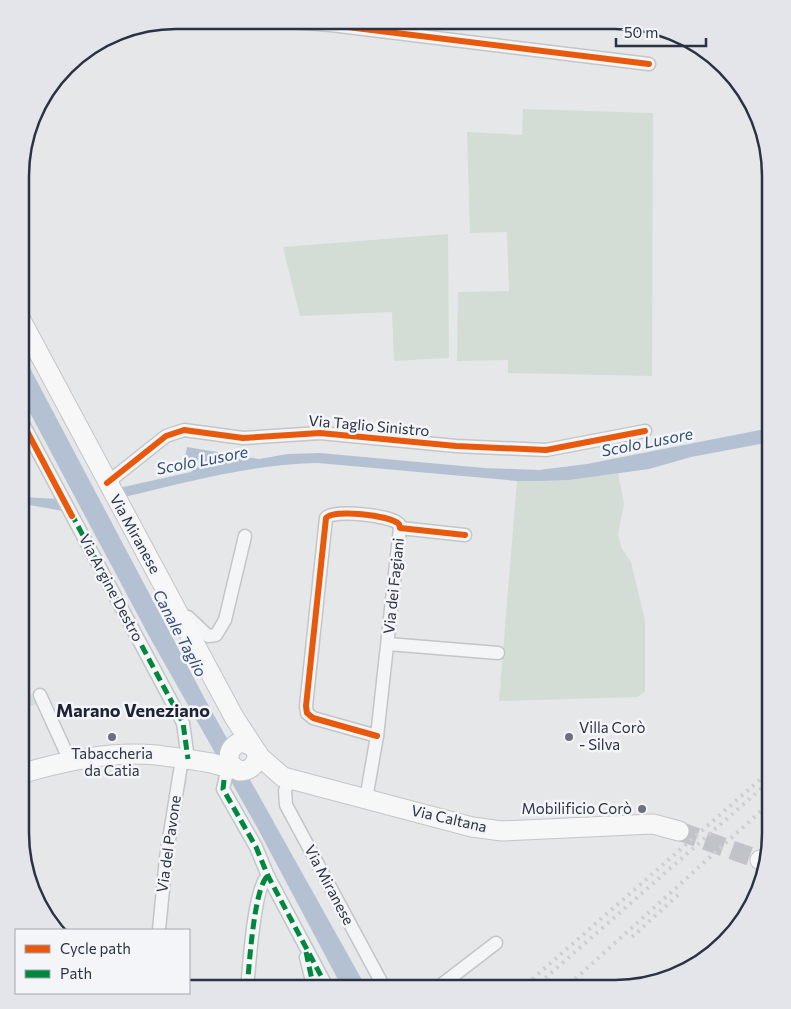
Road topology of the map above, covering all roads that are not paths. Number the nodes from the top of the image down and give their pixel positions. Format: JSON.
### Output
{"nodes":[{"id":1,"x":364,"y":29,"type":"edge"},
{"id":2,"x":649,"y":64,"type":"dead end"},
{"id":3,"x":29,"y":335,"type":"edge"},
{"id":4,"x":645,"y":431,"type":"dead end"},
{"id":5,"x":29,"y":435,"type":"edge"},
{"id":6,"x":107,"y":483,"type":"junction"},
{"id":7,"x":400,"y":528,"type":"junction"},
{"id":8,"x":465,"y":535,"type":"dead end"},
{"id":9,"x":245,"y":536,"type":"dead end"},
{"id":10,"x":181,"y":617,"type":"junction"},
{"id":11,"x":388,"y":644,"type":"junction"},
{"id":12,"x":498,"y":653,"type":"dead end"},
{"id":13,"x":40,"y":695,"type":"dead end"},
{"id":14,"x":377,"y":736,"type":"junction"},
{"id":15,"x":240,"y":754,"type":"junction"},
{"id":16,"x":185,"y":759,"type":"junction"},
{"id":17,"x":70,"y":761,"type":"junction"},
{"id":18,"x":29,"y":772,"type":"edge"},
{"id":19,"x":286,"y":778,"type":"junction"},
{"id":20,"x":366,"y":799,"type":"junction"},
{"id":21,"x":679,"y":831,"type":"tunnel mouth"},
{"id":22,"x":268,"y":876,"type":"junction"},
{"id":23,"x":159,"y":929,"type":"edge"},
{"id":24,"x":496,"y":943,"type":"dead end"},
{"id":25,"x":308,"y":951,"type":"junction"},
{"id":26,"x":248,"y":980,"type":"edge"},
{"id":27,"x":312,"y":980,"type":"edge"},
{"id":28,"x":323,"y":980,"type":"edge"},
{"id":29,"x":380,"y":980,"type":"edge"},
{"id":30,"x":448,"y":980,"type":"edge"}],
"edges":[{"from":1,"to":2,"type":"street"},
{"from":3,"to":6,"type":"main road"},
{"from":4,"to":6,"type":"street","name":"Via Taglio Sinistro"},
{"from":5,"to":16,"type":"street","name":"Via Argine Destro"},
{"from":6,"to":10,"type":"main road","name":"Via Miranese"},
{"from":7,"to":8,"type":"street"},
{"from":7,"to":11,"type":"street","name":"Via dei Fagiani"},
{"from":7,"to":14,"type":"street"},
{"from":9,"to":10,"type":"street"},
{"from":10,"to":15,"type":"main road","name":"Via Miranese"},
{"from":11,"to":12,"type":"street","name":"Via dei Fagiani"},
{"from":11,"to":14,"type":"street","name":"Via dei Fagiani"},
{"from":13,"to":17,"type":"street"},
{"from":14,"to":20,"type":"street","name":"Via dei Fagiani"},
{"from":15,"to":16,"type":"main road"},
{"from":15,"to":19,"type":"main road","name":"Via Caltana"},
{"from":15,"to":22,"type":"street"},
{"from":16,"to":17,"type":"main road"},
{"from":16,"to":23,"type":"street","name":"Via del Pavone"},
{"from":17,"to":18,"type":"main road"},
{"from":19,"to":20,"type":"main road","name":"Via Caltana"},
{"from":19,"to":29,"type":"street","name":"Via Miranese"},
{"from":20,"to":21,"type":"main road","name":"Via Caltana"},
{"from":22,"to":25,"type":"street"},
{"from":22,"to":26,"type":"street"},
{"from":24,"to":30,"type":"street"},
{"from":25,"to":27,"type":"street"},
{"from":25,"to":28,"type":"street"}]}
